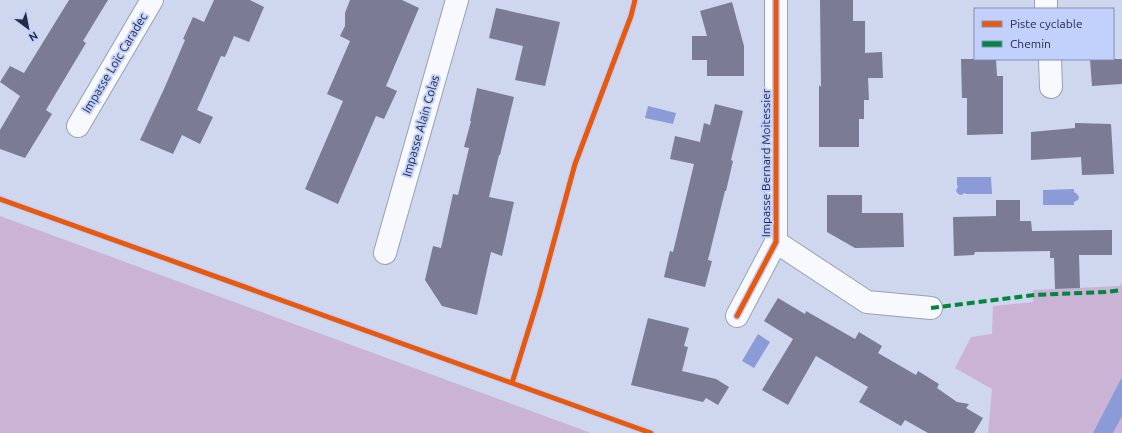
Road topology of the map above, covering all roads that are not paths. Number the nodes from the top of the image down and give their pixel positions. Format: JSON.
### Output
{"nodes":[{"id":1,"x":152,"y":0,"type":"edge"},
{"id":2,"x":458,"y":0,"type":"edge"},
{"id":3,"x":776,"y":0,"type":"edge"},
{"id":4,"x":1050,"y":60,"type":"edge"},
{"id":5,"x":1052,"y":87,"type":"dead end"},
{"id":6,"x":78,"y":126,"type":"dead end"},
{"id":7,"x":776,"y":242,"type":"junction"},
{"id":8,"x":385,"y":253,"type":"dead end"},
{"id":9,"x":931,"y":308,"type":"dead end"},
{"id":10,"x":738,"y":316,"type":"dead end"}],
"edges":[{"from":1,"to":6,"type":"street","name":"Impasse Loïc Caradec"},
{"from":2,"to":8,"type":"street","name":"Impasse Alain Colas"},
{"from":3,"to":7,"type":"street","name":"Impasse Bernard Moitessier"},
{"from":4,"to":5,"type":"street"},
{"from":7,"to":9,"type":"street","name":"Impasse Bernard Moitessier"},
{"from":7,"to":10,"type":"street","name":"Impasse Bernard Moitessier"}]}
